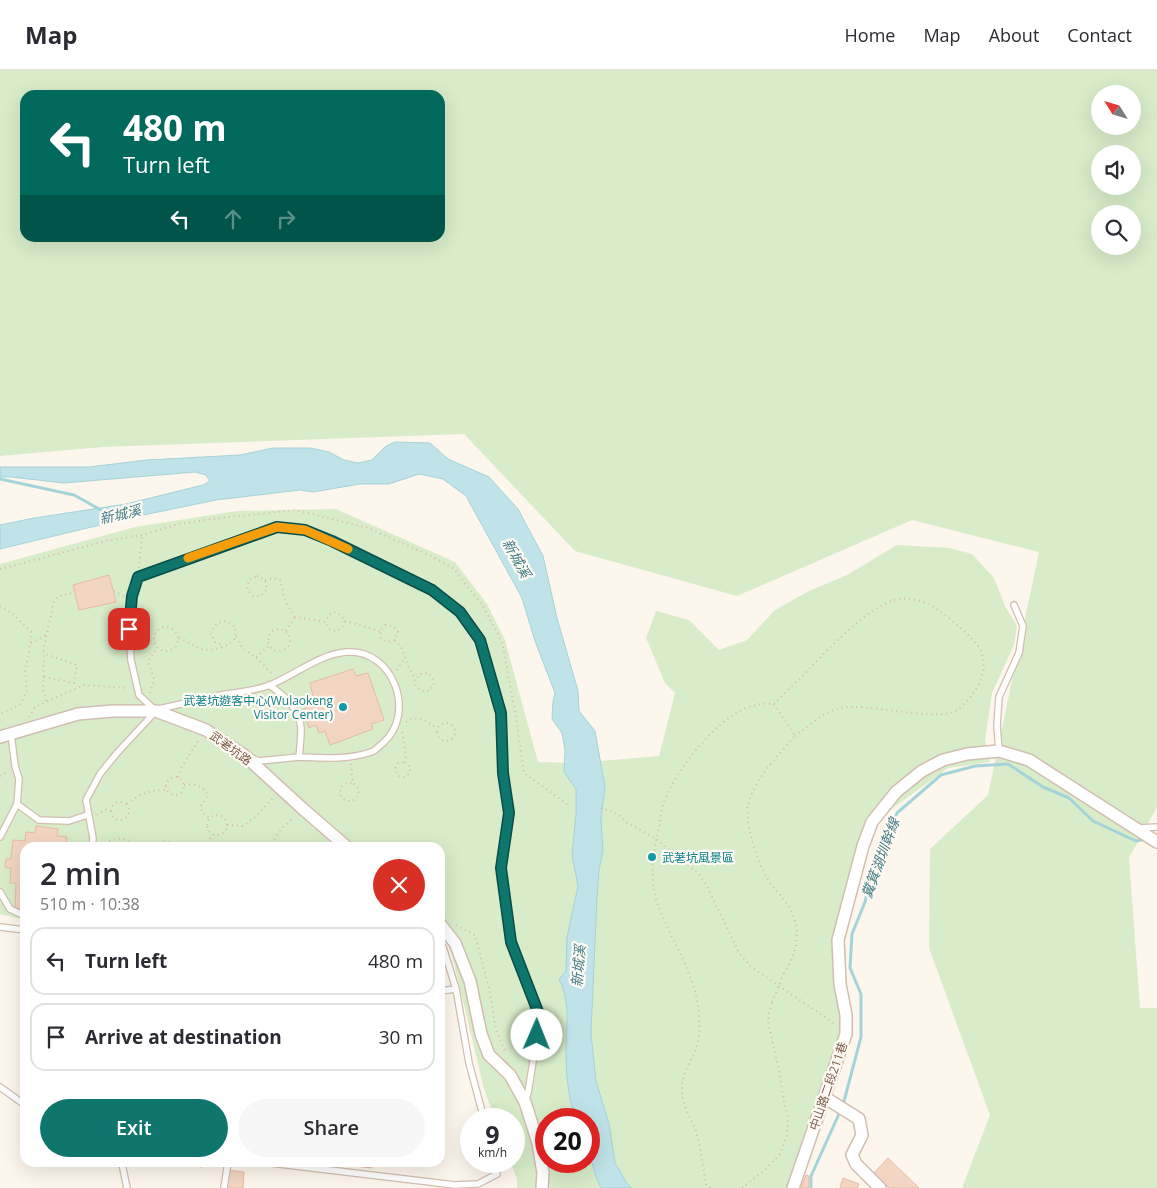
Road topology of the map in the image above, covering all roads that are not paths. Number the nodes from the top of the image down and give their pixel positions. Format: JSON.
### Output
{"nodes":[{"id":1,"x":1014,"y":605,"type":"dead end"},
{"id":2,"x":269,"y":685,"type":"junction"},
{"id":3,"x":156,"y":712,"type":"junction"},
{"id":4,"x":5,"y":735,"type":"edge"},
{"id":5,"x":999,"y":751,"type":"junction"},
{"id":6,"x":244,"y":755,"type":"junction"},
{"id":7,"x":299,"y":757,"type":"junction"},
{"id":8,"x":17,"y":804,"type":"junction"},
{"id":9,"x":87,"y":815,"type":"junction"},
{"id":10,"x":1157,"y":827,"type":"edge"},
{"id":11,"x":1137,"y":830,"type":"junction"},
{"id":12,"x":0,"y":837,"type":"edge"},
{"id":13,"x":93,"y":842,"type":"edge"},
{"id":14,"x":341,"y":842,"type":"edge"},
{"id":15,"x":1157,"y":842,"type":"edge"},
{"id":16,"x":0,"y":892,"type":"edge"},
{"id":17,"x":20,"y":914,"type":"edge"},
{"id":18,"x":446,"y":924,"type":"edge"},
{"id":19,"x":0,"y":927,"type":"edge"},
{"id":20,"x":20,"y":929,"type":"edge"},
{"id":21,"x":445,"y":953,"type":"edge"},
{"id":22,"x":456,"y":989,"type":"junction"},
{"id":23,"x":445,"y":990,"type":"edge"},
{"id":24,"x":0,"y":1087,"type":"edge"},
{"id":25,"x":20,"y":1101,"type":"edge"},
{"id":26,"x":525,"y":1102,"type":"junction"},
{"id":27,"x":832,"y":1102,"type":"junction"},
{"id":28,"x":481,"y":1108,"type":"edge"},
{"id":29,"x":122,"y":1167,"type":"edge"},
{"id":30,"x":227,"y":1167,"type":"edge"},
{"id":31,"x":304,"y":1167,"type":"edge"},
{"id":32,"x":497,"y":1173,"type":"edge"},
{"id":33,"x":479,"y":1186,"type":"edge"},
{"id":34,"x":126,"y":1188,"type":"edge"},
{"id":35,"x":224,"y":1188,"type":"edge"},
{"id":36,"x":542,"y":1188,"type":"edge"},
{"id":37,"x":793,"y":1188,"type":"edge"},
{"id":38,"x":880,"y":1188,"type":"edge"}],
"edges":[{"from":1,"to":5,"type":"lane"},
{"from":2,"to":3,"type":"lane"},
{"from":2,"to":7,"type":"lane"},
{"from":2,"to":7,"type":"lane"},
{"from":3,"to":4,"type":"street","name":"武荖坑路"},
{"from":3,"to":6,"type":"street","name":"武荖坑路"},
{"from":3,"to":9,"type":"lane"},
{"from":3,"to":26,"type":"lane"},
{"from":4,"to":8,"type":"lane"},
{"from":5,"to":11,"type":"street","name":"中山路二段211巷"},
{"from":5,"to":27,"type":"street","name":"中山路二段211巷"},
{"from":6,"to":7,"type":"lane"},
{"from":6,"to":14,"type":"street","name":"武荖坑路"},
{"from":8,"to":9,"type":"lane"},
{"from":8,"to":12,"type":"lane"},
{"from":9,"to":13,"type":"lane"},
{"from":10,"to":11,"type":"lane"},
{"from":11,"to":15,"type":"street","name":"中山路二段211巷"},
{"from":16,"to":17,"type":"lane"},
{"from":18,"to":26,"type":"street"},
{"from":19,"to":20,"type":"lane"},
{"from":21,"to":22,"type":"lane"},
{"from":22,"to":23,"type":"lane"},
{"from":22,"to":28,"type":"lane"},
{"from":24,"to":25,"type":"lane"},
{"from":26,"to":36,"type":"street"},
{"from":27,"to":37,"type":"street","name":"中山路二段211巷"},
{"from":27,"to":38,"type":"street"},
{"from":29,"to":34,"type":"lane"},
{"from":30,"to":35,"type":"lane"},
{"from":31,"to":33,"type":"lane"},
{"from":32,"to":33,"type":"lane"}]}
